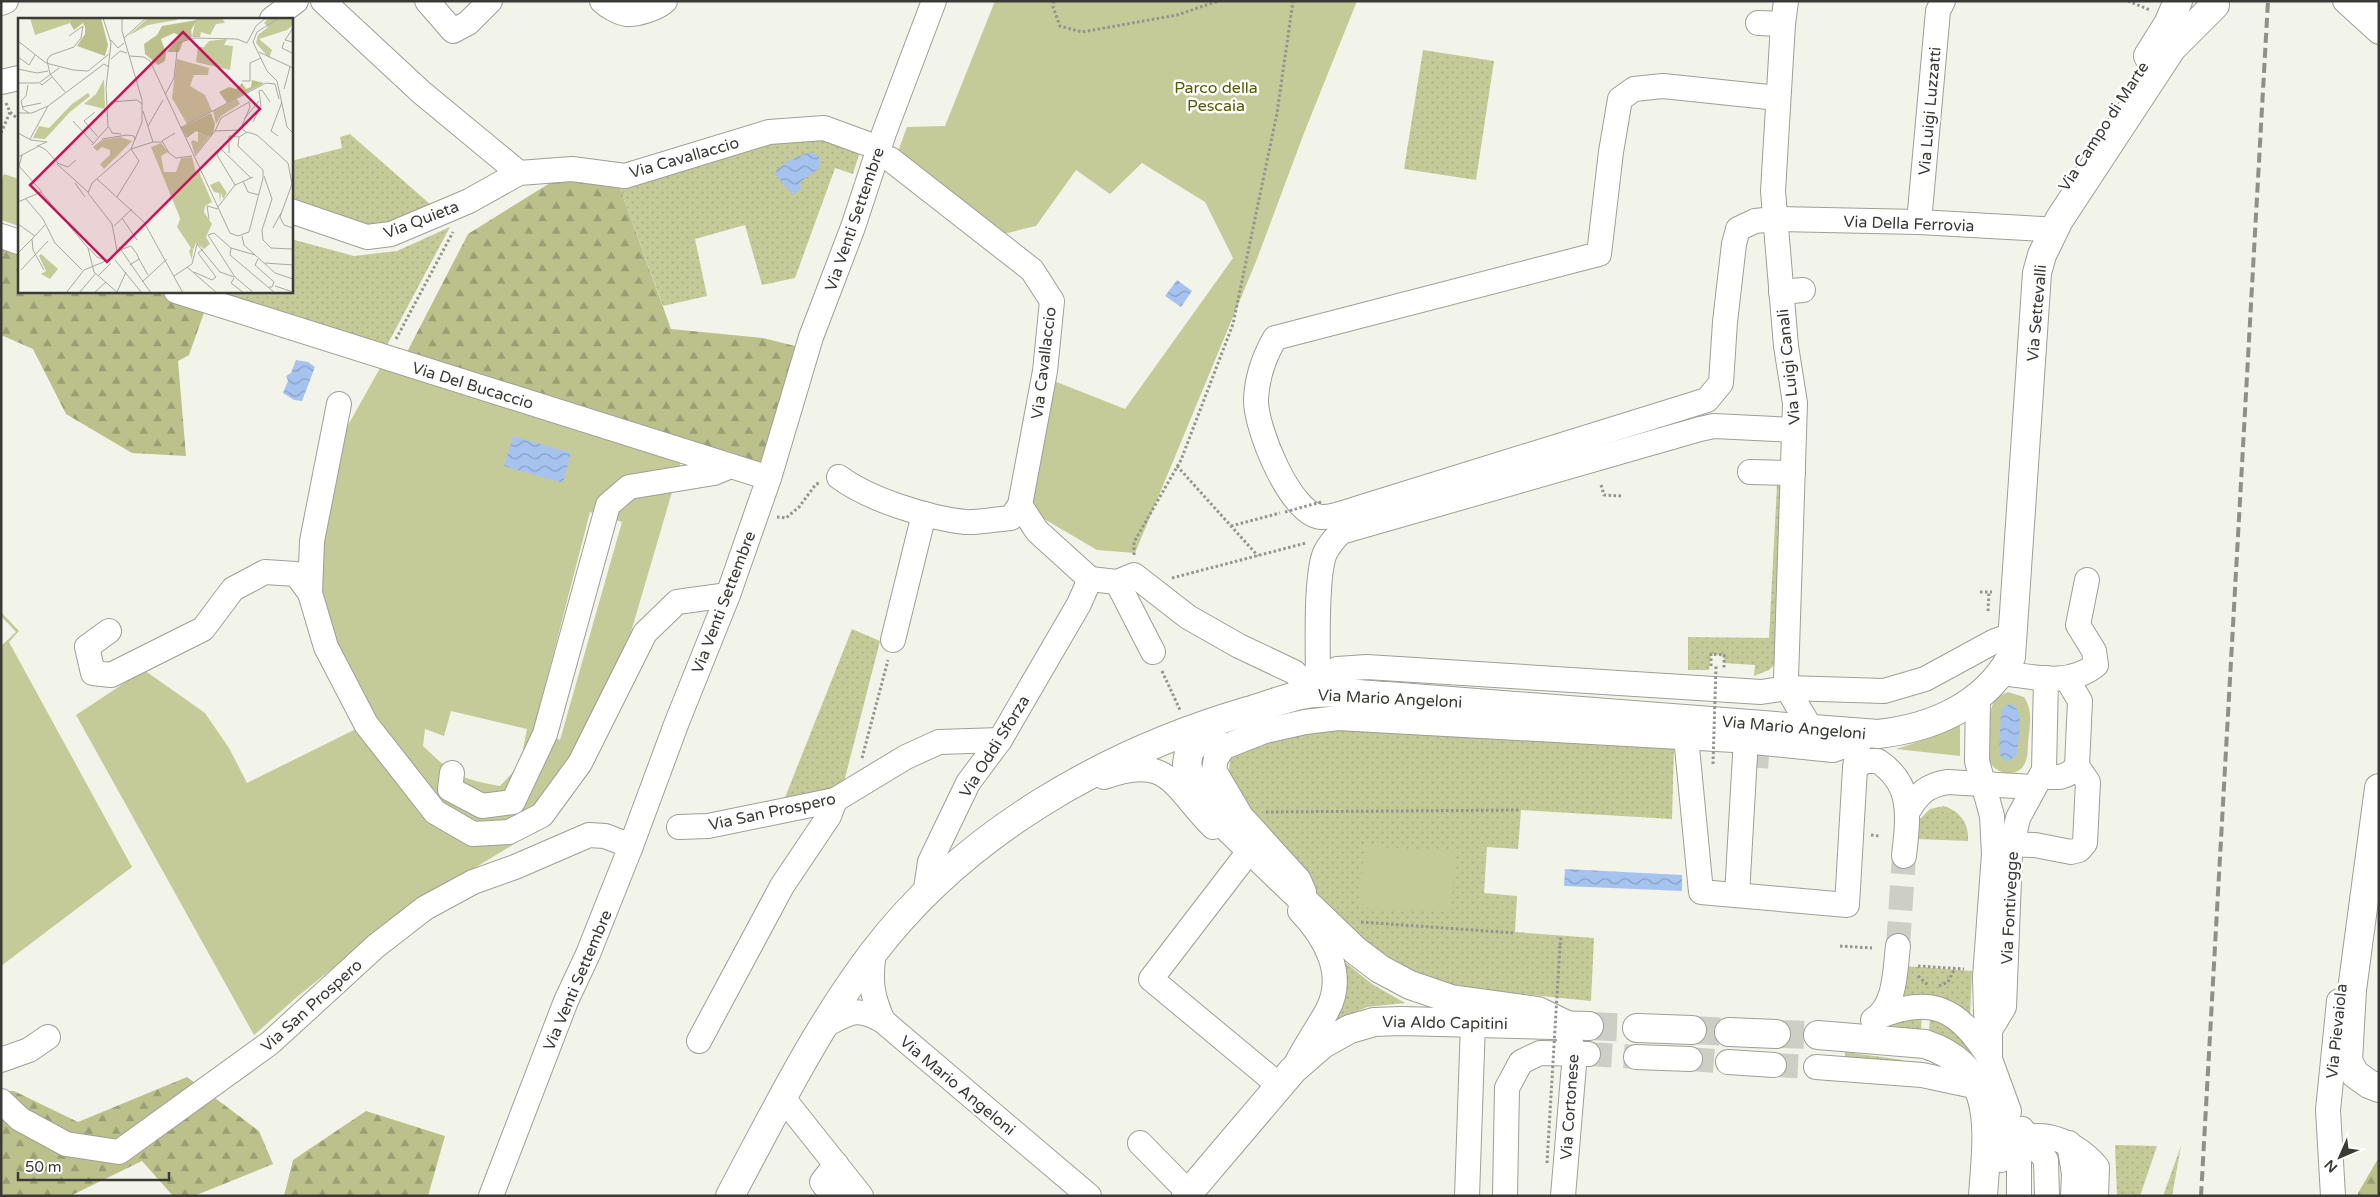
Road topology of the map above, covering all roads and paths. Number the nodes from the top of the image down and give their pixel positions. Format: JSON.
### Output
{"nodes":[{"id":1,"x":6,"y":1,"type":"edge"},
{"id":2,"x":296,"y":1,"type":"edge"},
{"id":3,"x":428,"y":1,"type":"edge"},
{"id":4,"x":490,"y":1,"type":"edge"},
{"id":5,"x":602,"y":1,"type":"edge"},
{"id":6,"x":665,"y":1,"type":"edge"},
{"id":7,"x":934,"y":1,"type":"edge"},
{"id":8,"x":1054,"y":1,"type":"edge"},
{"id":9,"x":1218,"y":1,"type":"edge"},
{"id":10,"x":1293,"y":1,"type":"edge"},
{"id":11,"x":1786,"y":1,"type":"edge"},
{"id":12,"x":1942,"y":1,"type":"edge"},
{"id":13,"x":2128,"y":1,"type":"edge"},
{"id":14,"x":2345,"y":1,"type":"edge"},
{"id":15,"x":2368,"y":1,"type":"edge"},
{"id":16,"x":323,"y":2,"type":"edge"},
{"id":17,"x":1,"y":3,"type":"edge"},
{"id":18,"x":2215,"y":5,"type":"dead end"},
{"id":19,"x":2167,"y":7,"type":"edge"},
{"id":20,"x":2379,"y":7,"type":"edge"},
{"id":21,"x":273,"y":18,"type":"edge"},
{"id":22,"x":1758,"y":23,"type":"dead end"},
{"id":23,"x":1783,"y":24,"type":"junction"},
{"id":24,"x":2379,"y":32,"type":"edge"},
{"id":25,"x":18,"y":78,"type":"edge"},
{"id":26,"x":1,"y":82,"type":"edge"},
{"id":27,"x":1778,"y":98,"type":"junction"},
{"id":28,"x":18,"y":119,"type":"edge"},
{"id":29,"x":1,"y":133,"type":"edge"},
{"id":30,"x":865,"y":143,"type":"dead end"},
{"id":31,"x":890,"y":159,"type":"dead end"},
{"id":32,"x":519,"y":174,"type":"junction"},
{"id":33,"x":469,"y":201,"type":"junction"},
{"id":34,"x":292,"y":211,"type":"edge"},
{"id":35,"x":1775,"y":218,"type":"junction"},
{"id":36,"x":1919,"y":222,"type":"junction"},
{"id":37,"x":1,"y":236,"type":"edge"},
{"id":38,"x":18,"y":242,"type":"edge"},
{"id":39,"x":2042,"y":242,"type":"junction"},
{"id":40,"x":179,"y":292,"type":"edge"},
{"id":41,"x":387,"y":358,"type":"junction"},
{"id":42,"x":339,"y":404,"type":"dead end"},
{"id":43,"x":1794,"y":430,"type":"junction"},
{"id":44,"x":731,"y":466,"type":"junction"},
{"id":45,"x":1177,"y":466,"type":"junction"},
{"id":46,"x":1750,"y":472,"type":"dead end"},
{"id":47,"x":1793,"y":473,"type":"junction"},
{"id":48,"x":839,"y":477,"type":"joint"},
{"id":49,"x":769,"y":478,"type":"junction"},
{"id":50,"x":1601,"y":485,"type":"dead end"},
{"id":51,"x":1621,"y":496,"type":"dead end"},
{"id":52,"x":1321,"y":502,"type":"dead end"},
{"id":53,"x":1015,"y":512,"type":"junction"},
{"id":54,"x":757,"y":513,"type":"junction"},
{"id":55,"x":924,"y":514,"type":"junction"},
{"id":56,"x":1231,"y":526,"type":"junction"},
{"id":57,"x":1338,"y":535,"type":"junction"},
{"id":58,"x":1258,"y":556,"type":"junction"},
{"id":59,"x":1090,"y":579,"type":"junction"},
{"id":60,"x":2087,"y":580,"type":"dead end"},
{"id":61,"x":1132,"y":581,"type":"junction"},
{"id":62,"x":1989,"y":592,"type":"dead end"},
{"id":63,"x":310,"y":593,"type":"junction"},
{"id":64,"x":728,"y":595,"type":"junction"},
{"id":65,"x":1988,"y":611,"type":"dead end"},
{"id":66,"x":109,"y":630,"type":"dead end"},
{"id":67,"x":2014,"y":634,"type":"junction"},
{"id":68,"x":893,"y":640,"type":"joint"},
{"id":69,"x":1153,"y":652,"type":"joint"},
{"id":70,"x":1724,"y":668,"type":"dead end"},
{"id":71,"x":2002,"y":673,"type":"junction"},
{"id":72,"x":2057,"y":679,"type":"junction"},
{"id":73,"x":1316,"y":688,"type":"junction"},
{"id":74,"x":1787,"y":688,"type":"junction"},
{"id":75,"x":1978,"y":699,"type":"junction"},
{"id":76,"x":1396,"y":709,"type":"junction"},
{"id":77,"x":1182,"y":716,"type":"dead end"},
{"id":78,"x":1221,"y":719,"type":"junction"},
{"id":79,"x":1810,"y":727,"type":"junction"},
{"id":80,"x":1919,"y":727,"type":"junction"},
{"id":81,"x":1686,"y":737,"type":"junction"},
{"id":82,"x":1852,"y":737,"type":"junction"},
{"id":83,"x":1000,"y":740,"type":"junction"},
{"id":84,"x":865,"y":749,"type":"dead end"},
{"id":85,"x":1745,"y":755,"type":"dead end"},
{"id":86,"x":1775,"y":757,"type":"tunnel mouth"},
{"id":87,"x":1878,"y":761,"type":"junction"},
{"id":88,"x":1713,"y":764,"type":"dead end"},
{"id":89,"x":2077,"y":766,"type":"junction"},
{"id":90,"x":1855,"y":768,"type":"junction"},
{"id":91,"x":452,"y":773,"type":"dead end"},
{"id":92,"x":2037,"y":782,"type":"junction"},
{"id":93,"x":1982,"y":785,"type":"junction"},
{"id":94,"x":1069,"y":786,"type":"junction"},
{"id":95,"x":2379,"y":788,"type":"edge"},
{"id":96,"x":835,"y":800,"type":"junction"},
{"id":97,"x":1520,"y":810,"type":"dead end"},
{"id":98,"x":1258,"y":812,"type":"dead end"},
{"id":99,"x":1907,"y":814,"type":"junction"},
{"id":100,"x":679,"y":827,"type":"dead end"},
{"id":101,"x":2003,"y":844,"type":"junction"},
{"id":102,"x":631,"y":846,"type":"junction"},
{"id":103,"x":1904,"y":856,"type":"tunnel mouth"},
{"id":104,"x":1244,"y":858,"type":"junction"},
{"id":105,"x":925,"y":895,"type":"junction"},
{"id":106,"x":1737,"y":895,"type":"junction"},
{"id":107,"x":1310,"y":905,"type":"junction"},
{"id":108,"x":1358,"y":922,"type":"dead end"},
{"id":109,"x":1515,"y":932,"type":"dead end"},
{"id":110,"x":1561,"y":936,"type":"dead end"},
{"id":111,"x":2359,"y":942,"type":"junction"},
{"id":112,"x":1840,"y":946,"type":"dead end"},
{"id":113,"x":1898,"y":946,"type":"tunnel mouth"},
{"id":114,"x":1872,"y":948,"type":"dead end"},
{"id":115,"x":874,"y":951,"type":"junction"},
{"id":116,"x":1987,"y":965,"type":"junction"},
{"id":117,"x":1955,"y":968,"type":"junction"},
{"id":118,"x":1876,"y":1018,"type":"junction"},
{"id":119,"x":883,"y":1021,"type":"junction"},
{"id":120,"x":1473,"y":1022,"type":"junction"},
{"id":121,"x":1571,"y":1025,"type":"junction"},
{"id":122,"x":824,"y":1026,"type":"junction"},
{"id":123,"x":1637,"y":1028,"type":"tunnel mouth"},
{"id":124,"x":1692,"y":1030,"type":"tunnel mouth"},
{"id":125,"x":1990,"y":1030,"type":"junction"},
{"id":126,"x":1729,"y":1032,"type":"tunnel mouth"},
{"id":127,"x":1776,"y":1034,"type":"tunnel mouth"},
{"id":128,"x":1826,"y":1036,"type":"joint"},
{"id":129,"x":48,"y":1037,"type":"dead end"},
{"id":130,"x":699,"y":1041,"type":"dead end"},
{"id":131,"x":1581,"y":1054,"type":"junction"},
{"id":132,"x":1636,"y":1057,"type":"tunnel mouth"},
{"id":133,"x":1690,"y":1059,"type":"tunnel mouth"},
{"id":134,"x":1,"y":1060,"type":"edge"},
{"id":135,"x":1990,"y":1060,"type":"junction"},
{"id":136,"x":1728,"y":1062,"type":"tunnel mouth"},
{"id":137,"x":1774,"y":1065,"type":"tunnel mouth"},
{"id":138,"x":1816,"y":1067,"type":"tunnel mouth"},
{"id":139,"x":1286,"y":1078,"type":"junction"},
{"id":140,"x":1978,"y":1087,"type":"junction"},
{"id":141,"x":2379,"y":1088,"type":"edge"},
{"id":142,"x":783,"y":1098,"type":"junction"},
{"id":143,"x":1,"y":1101,"type":"edge"},
{"id":144,"x":2009,"y":1111,"type":"junction"},
{"id":145,"x":2028,"y":1136,"type":"junction"},
{"id":146,"x":1140,"y":1143,"type":"dead end"},
{"id":147,"x":2069,"y":1143,"type":"junction"},
{"id":148,"x":1992,"y":1158,"type":"junction"},
{"id":149,"x":836,"y":1164,"type":"junction"},
{"id":150,"x":1547,"y":1164,"type":"dead end"},
{"id":151,"x":1186,"y":1195,"type":"edge"},
{"id":152,"x":491,"y":1196,"type":"edge"},
{"id":153,"x":730,"y":1196,"type":"edge"},
{"id":154,"x":833,"y":1196,"type":"edge"},
{"id":155,"x":861,"y":1196,"type":"edge"},
{"id":156,"x":1089,"y":1196,"type":"edge"},
{"id":157,"x":1466,"y":1196,"type":"edge"},
{"id":158,"x":1505,"y":1196,"type":"edge"},
{"id":159,"x":1563,"y":1196,"type":"edge"},
{"id":160,"x":1983,"y":1196,"type":"edge"},
{"id":161,"x":1992,"y":1196,"type":"edge"},
{"id":162,"x":2018,"y":1196,"type":"edge"},
{"id":163,"x":2047,"y":1196,"type":"edge"},
{"id":164,"x":2073,"y":1196,"type":"edge"},
{"id":165,"x":2096,"y":1196,"type":"edge"},
{"id":166,"x":2333,"y":1196,"type":"edge"}],
"edges":[{"from":1,"to":17,"type":"street"},
{"from":2,"to":21,"type":"street"},
{"from":3,"to":4,"type":"street"},
{"from":5,"to":6,"type":"street"},
{"from":7,"to":49,"type":"street","name":"Via Venti Settembre"},
{"from":8,"to":9,"type":"path"},
{"from":10,"to":45,"type":"path"},
{"from":11,"to":23,"type":"street","name":"Via Luigi Canali"},
{"from":12,"to":36,"type":"street","name":"Via Luigi Luzzatti"},
{"from":13,"to":19,"type":"path"},
{"from":14,"to":24,"type":"street"},
{"from":15,"to":20,"type":"main road"},
{"from":16,"to":32,"type":"street"},
{"from":18,"to":39,"type":"main road","name":"Via Settevalli"},
{"from":19,"to":39,"type":"main road","name":"Via Campo di Marte"},
{"from":22,"to":23,"type":"street"},
{"from":23,"to":27,"type":"street","name":"Via Luigi Canali"},
{"from":25,"to":26,"type":"street"},
{"from":27,"to":35,"type":"street","name":"Via Luigi Canali"},
{"from":27,"to":35,"type":"street","name":"Via Della Ferrovia"},
{"from":28,"to":29,"type":"path"},
{"from":30,"to":32,"type":"street","name":"Via Cavallaccio"},
{"from":31,"to":53,"type":"street","name":"Via Cavallaccio"},
{"from":32,"to":33,"type":"street","name":"Via Quieta"},
{"from":33,"to":34,"type":"street","name":"Via Quieta"},
{"from":33,"to":41,"type":"path"},
{"from":35,"to":36,"type":"street","name":"Via Della Ferrovia"},
{"from":35,"to":43,"type":"street","name":"Via Luigi Canali"},
{"from":36,"to":39,"type":"street","name":"Via Della Ferrovia"},
{"from":37,"to":38,"type":"street"},
{"from":39,"to":67,"type":"main road","name":"Via Settevalli"},
{"from":40,"to":41,"type":"street","name":"Via Del Bucaccio"},
{"from":41,"to":44,"type":"street","name":"Via Del Bucaccio"},
{"from":42,"to":63,"type":"street"},
{"from":43,"to":47,"type":"street","name":"Via Luigi Canali"},
{"from":43,"to":57,"type":"street"},
{"from":44,"to":49,"type":"street","name":"Via Del Bucaccio"},
{"from":44,"to":91,"type":"street"},
{"from":45,"to":56,"type":"path"},
{"from":45,"to":61,"type":"path"},
{"from":46,"to":47,"type":"street"},
{"from":47,"to":74,"type":"street","name":"Via Luigi Canali"},
{"from":48,"to":54,"type":"path"},
{"from":48,"to":55,"type":"street"},
{"from":49,"to":54,"type":"street","name":"Via Venti Settembre"},
{"from":50,"to":51,"type":"path"},
{"from":52,"to":56,"type":"path","bridge":true},
{"from":53,"to":55,"type":"street"},
{"from":53,"to":59,"type":"street"},
{"from":54,"to":64,"type":"street","name":"Via Venti Settembre"},
{"from":55,"to":68,"type":"street"},
{"from":56,"to":58,"type":"path"},
{"from":57,"to":58,"type":"path"},
{"from":57,"to":73,"type":"street"},
{"from":58,"to":61,"type":"path"},
{"from":59,"to":61,"type":"street"},
{"from":59,"to":83,"type":"street","name":"Via Oddi Sforza"},
{"from":60,"to":72,"type":"street"},
{"from":61,"to":69,"type":"street"},
{"from":61,"to":73,"type":"street"},
{"from":62,"to":65,"type":"path"},
{"from":63,"to":64,"type":"street"},
{"from":63,"to":66,"type":"street"},
{"from":64,"to":102,"type":"street","name":"Via Venti Settembre"},
{"from":67,"to":71,"type":"main road","name":"Via Settevalli"},
{"from":67,"to":74,"type":"street"},
{"from":68,"to":84,"type":"path"},
{"from":69,"to":77,"type":"path"},
{"from":70,"to":88,"type":"path","bridge":true},
{"from":71,"to":72,"type":"street"},
{"from":71,"to":75,"type":"main road","name":"Via Settevalli"},
{"from":72,"to":89,"type":"street"},
{"from":72,"to":92,"type":"street","name":"Via Fontivegge"},
{"from":73,"to":74,"type":"street"},
{"from":73,"to":76,"type":"main road","name":"Via Mario Angeloni"},
{"from":73,"to":78,"type":"main road","name":"Via Mario Angeloni"},
{"from":74,"to":79,"type":"street"},
{"from":75,"to":80,"type":"main road","name":"Via Mario Angeloni"},
{"from":75,"to":93,"type":"street","name":"Via Fontivegge"},
{"from":76,"to":79,"type":"main road","name":"Via Mario Angeloni"},
{"from":76,"to":81,"type":"street"},
{"from":76,"to":107,"type":"street"},
{"from":78,"to":94,"type":"main road","name":"Via Mario Angeloni"},
{"from":78,"to":107,"type":"main road"},
{"from":79,"to":82,"type":"main road","name":"Via Mario Angeloni"},
{"from":80,"to":82,"type":"main road","name":"Via Mario Angeloni"},
{"from":80,"to":87,"type":"street"},
{"from":81,"to":82,"type":"street"},
{"from":81,"to":106,"type":"street"},
{"from":82,"to":86,"type":"street"},
{"from":82,"to":90,"type":"street"},
{"from":83,"to":96,"type":"street","name":"Via San Prospero"},
{"from":83,"to":105,"type":"street","name":"Via Oddi Sforza"},
{"from":85,"to":106,"type":"street"},
{"from":87,"to":90,"type":"street"},
{"from":87,"to":99,"type":"street"},
{"from":89,"to":92,"type":"street"},
{"from":89,"to":101,"type":"street"},
{"from":90,"to":106,"type":"street"},
{"from":92,"to":93,"type":"street"},
{"from":92,"to":101,"type":"street","name":"Via Fontivegge"},
{"from":93,"to":99,"type":"street"},
{"from":93,"to":101,"type":"street","name":"Via Fontivegge"},
{"from":94,"to":104,"type":"street"},
{"from":94,"to":105,"type":"main road","name":"Via Mario Angeloni"},
{"from":95,"to":111,"type":"main road"},
{"from":96,"to":100,"type":"street","name":"Via San Prospero"},
{"from":96,"to":130,"type":"street"},
{"from":97,"to":98,"type":"path"},
{"from":99,"to":103,"type":"street"},
{"from":101,"to":116,"type":"street","name":"Via Fontivegge"},
{"from":101,"to":125,"type":"street","name":"Via Fontivegge"},
{"from":102,"to":143,"type":"street","name":"Via San Prospero"},
{"from":102,"to":152,"type":"street","name":"Via Venti Settembre"},
{"from":104,"to":139,"type":"street"},
{"from":104,"to":139,"type":"street"},
{"from":105,"to":115,"type":"main road","name":"Via Mario Angeloni"},
{"from":107,"to":121,"type":"main road"},
{"from":108,"to":109,"type":"path"},
{"from":110,"to":150,"type":"path","bridge":true},
{"from":111,"to":141,"type":"main road","name":"Via Pievaiola"},
{"from":111,"to":166,"type":"street","name":"Via Pievaiola"},
{"from":112,"to":114,"type":"path"},
{"from":113,"to":118,"type":"street"},
{"from":115,"to":119,"type":"street","name":"Via Mario Angeloni"},
{"from":115,"to":122,"type":"main road","name":"Via Mario Angeloni"},
{"from":116,"to":117,"type":"path"},
{"from":116,"to":125,"type":"street","name":"Via Fontivegge"},
{"from":117,"to":117,"type":"path"},
{"from":118,"to":128,"type":"street"},
{"from":118,"to":135,"type":"street"},
{"from":119,"to":122,"type":"street"},
{"from":119,"to":156,"type":"street","name":"Via Mario Angeloni"},
{"from":120,"to":121,"type":"main road","name":"Via Aldo Capitini"},
{"from":120,"to":139,"type":"main road","name":"Via Aldo Capitini"},
{"from":120,"to":157,"type":"street"},
{"from":121,"to":131,"type":"street","name":"Via Cortonese"},
{"from":122,"to":142,"type":"main road","name":"Via Mario Angeloni"},
{"from":123,"to":124,"type":"main road"},
{"from":125,"to":135,"type":"street","name":"Via Fontivegge"},
{"from":126,"to":127,"type":"main road"},
{"from":128,"to":140,"type":"main road"},
{"from":129,"to":134,"type":"street"},
{"from":131,"to":158,"type":"street"},
{"from":131,"to":159,"type":"street","name":"Via Cortonese"},
{"from":132,"to":133,"type":"street"},
{"from":135,"to":144,"type":"street","name":"Via Fontivegge"},
{"from":136,"to":137,"type":"street"},
{"from":138,"to":140,"type":"street"},
{"from":139,"to":151,"type":"main road","name":"Via Aldo Capitini"},
{"from":140,"to":148,"type":"main road"},
{"from":142,"to":149,"type":"street"},
{"from":142,"to":153,"type":"main road","name":"Via Mario Angeloni"},
{"from":144,"to":145,"type":"street"},
{"from":144,"to":148,"type":"street","name":"Via Fontivegge"},
{"from":145,"to":147,"type":"street"},
{"from":145,"to":148,"type":"street"},
{"from":145,"to":162,"type":"street"},
{"from":145,"to":163,"type":"street"},
{"from":146,"to":151,"type":"street"},
{"from":147,"to":164,"type":"street"},
{"from":147,"to":165,"type":"street"},
{"from":148,"to":160,"type":"main road"},
{"from":148,"to":161,"type":"main road"},
{"from":149,"to":154,"type":"street"},
{"from":149,"to":155,"type":"street"}]}
